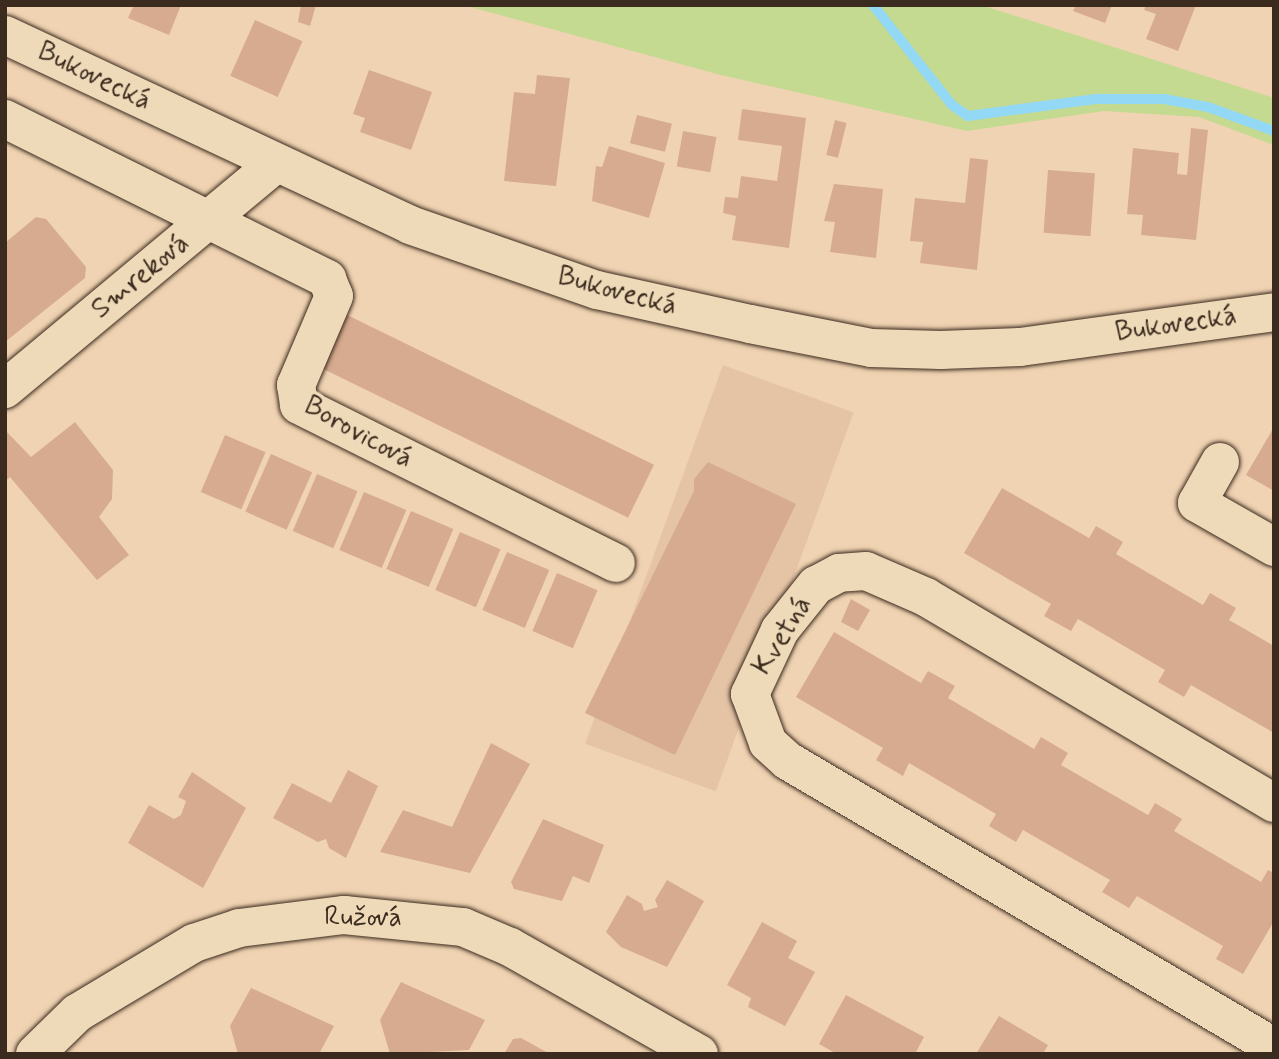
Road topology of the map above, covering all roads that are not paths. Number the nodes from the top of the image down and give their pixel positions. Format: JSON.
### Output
{"nodes":[{"id":1,"x":5,"y":35,"type":"edge"},
{"id":2,"x":5,"y":119,"type":"edge"},
{"id":3,"x":275,"y":164,"type":"junction"},
{"id":4,"x":211,"y":220,"type":"junction"},
{"id":5,"x":1274,"y":312,"type":"edge"},
{"id":6,"x":5,"y":389,"type":"edge"},
{"id":7,"x":1220,"y":462,"type":"dead end"},
{"id":8,"x":1274,"y":547,"type":"edge"},
{"id":9,"x":616,"y":563,"type":"dead end"},
{"id":10,"x":1274,"y":803,"type":"edge"},
{"id":11,"x":1274,"y":1047,"type":"edge"},
{"id":12,"x":35,"y":1054,"type":"edge"},
{"id":13,"x":699,"y":1054,"type":"edge"}],
"edges":[{"from":1,"to":3,"type":"street","name":"Bukovecká"},
{"from":2,"to":4,"type":"street"},
{"from":3,"to":4,"type":"street","name":"Smreková"},
{"from":3,"to":5,"type":"street","name":"Bukovecká"},
{"from":4,"to":6,"type":"street","name":"Smreková"},
{"from":4,"to":9,"type":"street","name":"Borovicová"},
{"from":7,"to":8,"type":"street"},
{"from":10,"to":11,"type":"street","name":"Kvetná"},
{"from":12,"to":13,"type":"street","name":"Ružová"}]}
